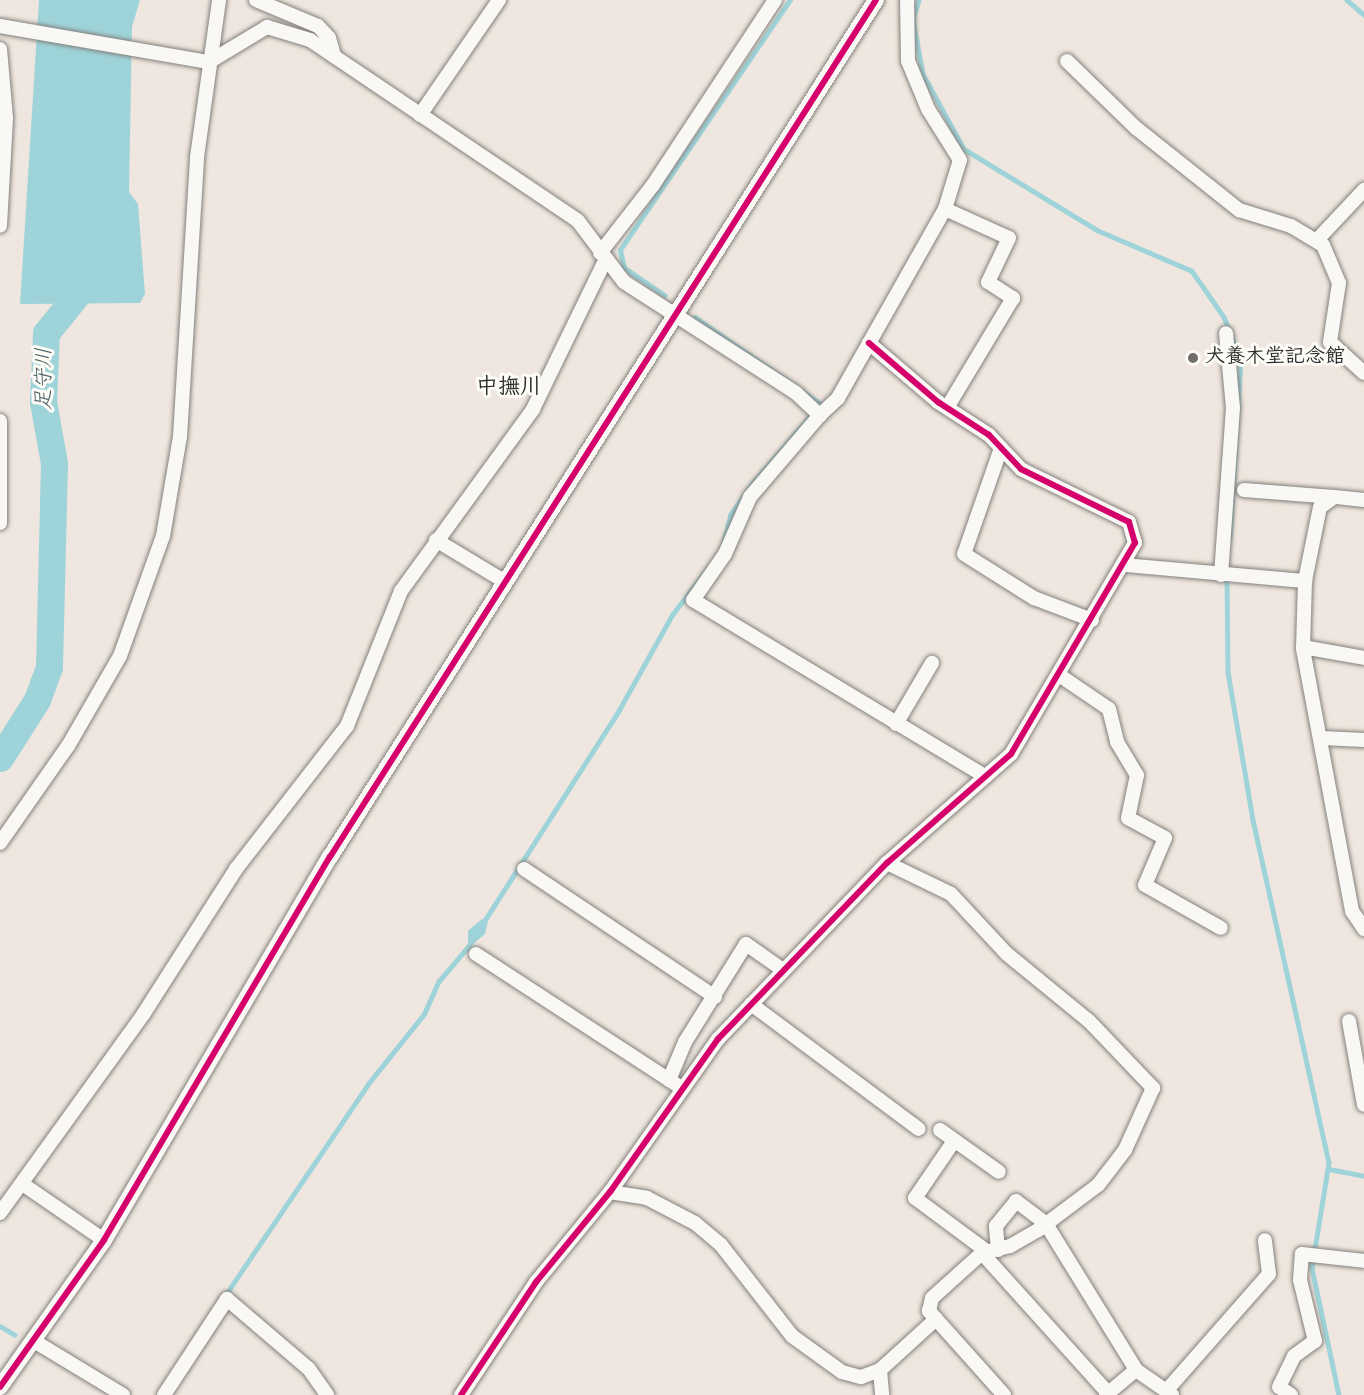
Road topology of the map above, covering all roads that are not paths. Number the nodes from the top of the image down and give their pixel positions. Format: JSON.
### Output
{"nodes":[{"id":1,"x":219,"y":0,"type":"edge"},
{"id":2,"x":256,"y":0,"type":"edge"},
{"id":3,"x":499,"y":0,"type":"edge"},
{"id":4,"x":775,"y":0,"type":"edge"},
{"id":5,"x":876,"y":0,"type":"edge"},
{"id":6,"x":907,"y":0,"type":"edge"},
{"id":7,"x":3,"y":26,"type":"edge"},
{"id":8,"x":0,"y":49,"type":"edge"},
{"id":9,"x":334,"y":56,"type":"junction"},
{"id":10,"x":206,"y":61,"type":"junction"},
{"id":11,"x":1067,"y":61,"type":"dead end"},
{"id":12,"x":420,"y":115,"type":"junction"},
{"id":13,"x":1364,"y":190,"type":"edge"},
{"id":14,"x":945,"y":209,"type":"junction"},
{"id":15,"x":0,"y":226,"type":"edge"},
{"id":16,"x":1317,"y":240,"type":"junction"},
{"id":17,"x":602,"y":257,"type":"junction"},
{"id":18,"x":677,"y":312,"type":"junction"},
{"id":19,"x":1226,"y":333,"type":"dead end"},
{"id":20,"x":868,"y":344,"type":"junction"},
{"id":21,"x":1364,"y":373,"type":"edge"},
{"id":22,"x":947,"y":408,"type":"junction"},
{"id":23,"x":817,"y":412,"type":"junction"},
{"id":24,"x":0,"y":421,"type":"edge"},
{"id":25,"x":1001,"y":448,"type":"junction"},
{"id":26,"x":1244,"y":490,"type":"dead end"},
{"id":27,"x":1362,"y":495,"type":"edge"},
{"id":28,"x":1334,"y":497,"type":"junction"},
{"id":29,"x":0,"y":523,"type":"edge"},
{"id":30,"x":436,"y":540,"type":"junction"},
{"id":31,"x":1125,"y":565,"type":"junction"},
{"id":32,"x":1225,"y":575,"type":"junction"},
{"id":33,"x":504,"y":581,"type":"junction"},
{"id":34,"x":1305,"y":581,"type":"junction"},
{"id":35,"x":1092,"y":620,"type":"junction"},
{"id":36,"x":1303,"y":647,"type":"junction"},
{"id":37,"x":1364,"y":657,"type":"edge"},
{"id":38,"x":932,"y":663,"type":"dead end"},
{"id":39,"x":1059,"y":675,"type":"junction"},
{"id":40,"x":896,"y":724,"type":"junction"},
{"id":41,"x":1322,"y":738,"type":"junction"},
{"id":42,"x":1364,"y":740,"type":"edge"},
{"id":43,"x":986,"y":777,"type":"junction"},
{"id":44,"x":0,"y":843,"type":"edge"},
{"id":45,"x":887,"y":863,"type":"junction"},
{"id":46,"x":524,"y":869,"type":"dead end"},
{"id":47,"x":1221,"y":928,"type":"dead end"},
{"id":48,"x":1364,"y":929,"type":"edge"},
{"id":49,"x":477,"y":954,"type":"dead end"},
{"id":50,"x":783,"y":969,"type":"junction"},
{"id":51,"x":715,"y":997,"type":"junction"},
{"id":52,"x":751,"y":1004,"type":"junction"},
{"id":53,"x":1349,"y":1021,"type":"dead end"},
{"id":54,"x":1359,"y":1051,"type":"edge"},
{"id":55,"x":674,"y":1084,"type":"junction"},
{"id":56,"x":1364,"y":1105,"type":"edge"},
{"id":57,"x":919,"y":1129,"type":"dead end"},
{"id":58,"x":940,"y":1130,"type":"dead end"},
{"id":59,"x":954,"y":1141,"type":"junction"},
{"id":60,"x":999,"y":1172,"type":"dead end"},
{"id":61,"x":24,"y":1185,"type":"junction"},
{"id":62,"x":610,"y":1192,"type":"junction"},
{"id":63,"x":0,"y":1213,"type":"edge"},
{"id":64,"x":1046,"y":1224,"type":"junction"},
{"id":65,"x":104,"y":1240,"type":"junction"},
{"id":66,"x":1265,"y":1240,"type":"dead end"},
{"id":67,"x":989,"y":1251,"type":"junction"},
{"id":68,"x":1364,"y":1261,"type":"edge"},
{"id":69,"x":936,"y":1319,"type":"junction"},
{"id":70,"x":34,"y":1341,"type":"junction"},
{"id":71,"x":880,"y":1370,"type":"junction"},
{"id":72,"x":1136,"y":1370,"type":"junction"},
{"id":73,"x":0,"y":1387,"type":"edge"},
{"id":74,"x":1170,"y":1392,"type":"edge"},
{"id":75,"x":884,"y":1394,"type":"edge"},
{"id":76,"x":1107,"y":1394,"type":"edge"},
{"id":77,"x":123,"y":1395,"type":"edge"},
{"id":78,"x":164,"y":1395,"type":"edge"},
{"id":79,"x":327,"y":1395,"type":"edge"},
{"id":80,"x":461,"y":1395,"type":"edge"},
{"id":81,"x":1004,"y":1395,"type":"edge"},
{"id":82,"x":1291,"y":1395,"type":"edge"}],
"edges":[{"from":1,"to":10,"type":"street"},
{"from":2,"to":9,"type":"street"},
{"from":3,"to":12,"type":"street"},
{"from":4,"to":17,"type":"street"},
{"from":5,"to":18,"type":"street"},
{"from":6,"to":14,"type":"street"},
{"from":7,"to":10,"type":"street"},
{"from":8,"to":15,"type":"street"},
{"from":9,"to":10,"type":"street"},
{"from":9,"to":12,"type":"street"},
{"from":10,"to":44,"type":"street"},
{"from":11,"to":16,"type":"street"},
{"from":12,"to":17,"type":"street"},
{"from":13,"to":16,"type":"street"},
{"from":14,"to":20,"type":"street"},
{"from":14,"to":22,"type":"street"},
{"from":16,"to":21,"type":"street"},
{"from":17,"to":18,"type":"street"},
{"from":17,"to":30,"type":"street"},
{"from":18,"to":23,"type":"street"},
{"from":18,"to":33,"type":"street"},
{"from":19,"to":32,"type":"street"},
{"from":20,"to":22,"type":"street"},
{"from":20,"to":23,"type":"street"},
{"from":22,"to":25,"type":"street"},
{"from":23,"to":40,"type":"street"},
{"from":24,"to":29,"type":"street"},
{"from":25,"to":31,"type":"street"},
{"from":25,"to":35,"type":"street"},
{"from":26,"to":28,"type":"street"},
{"from":27,"to":28,"type":"street"},
{"from":28,"to":34,"type":"street"},
{"from":30,"to":33,"type":"street"},
{"from":30,"to":61,"type":"street"},
{"from":31,"to":32,"type":"street"},
{"from":31,"to":35,"type":"street"},
{"from":32,"to":34,"type":"street"},
{"from":33,"to":65,"type":"street"},
{"from":34,"to":36,"type":"street"},
{"from":35,"to":39,"type":"street"},
{"from":36,"to":37,"type":"street"},
{"from":36,"to":41,"type":"street"},
{"from":38,"to":40,"type":"street"},
{"from":39,"to":43,"type":"street"},
{"from":39,"to":47,"type":"street"},
{"from":40,"to":43,"type":"street"},
{"from":41,"to":42,"type":"street"},
{"from":41,"to":48,"type":"street"},
{"from":43,"to":45,"type":"street"},
{"from":45,"to":50,"type":"street"},
{"from":45,"to":64,"type":"street"},
{"from":46,"to":51,"type":"street"},
{"from":49,"to":55,"type":"street"},
{"from":50,"to":51,"type":"street"},
{"from":50,"to":52,"type":"street"},
{"from":51,"to":55,"type":"street"},
{"from":52,"to":55,"type":"street"},
{"from":52,"to":57,"type":"street"},
{"from":53,"to":54,"type":"street"},
{"from":54,"to":56,"type":"street"},
{"from":55,"to":62,"type":"street"},
{"from":58,"to":59,"type":"street"},
{"from":59,"to":60,"type":"street"},
{"from":59,"to":67,"type":"street"},
{"from":61,"to":63,"type":"street"},
{"from":61,"to":65,"type":"street"},
{"from":62,"to":71,"type":"street"},
{"from":62,"to":80,"type":"street"},
{"from":64,"to":67,"type":"street"},
{"from":64,"to":67,"type":"street"},
{"from":64,"to":72,"type":"street"},
{"from":65,"to":70,"type":"street"},
{"from":66,"to":74,"type":"street"},
{"from":67,"to":69,"type":"street"},
{"from":67,"to":76,"type":"street"},
{"from":68,"to":82,"type":"street"},
{"from":69,"to":71,"type":"street"},
{"from":69,"to":81,"type":"street"},
{"from":70,"to":73,"type":"street"},
{"from":70,"to":77,"type":"street"},
{"from":71,"to":75,"type":"street"},
{"from":72,"to":74,"type":"street"},
{"from":72,"to":76,"type":"street"},
{"from":78,"to":79,"type":"street"}]}
